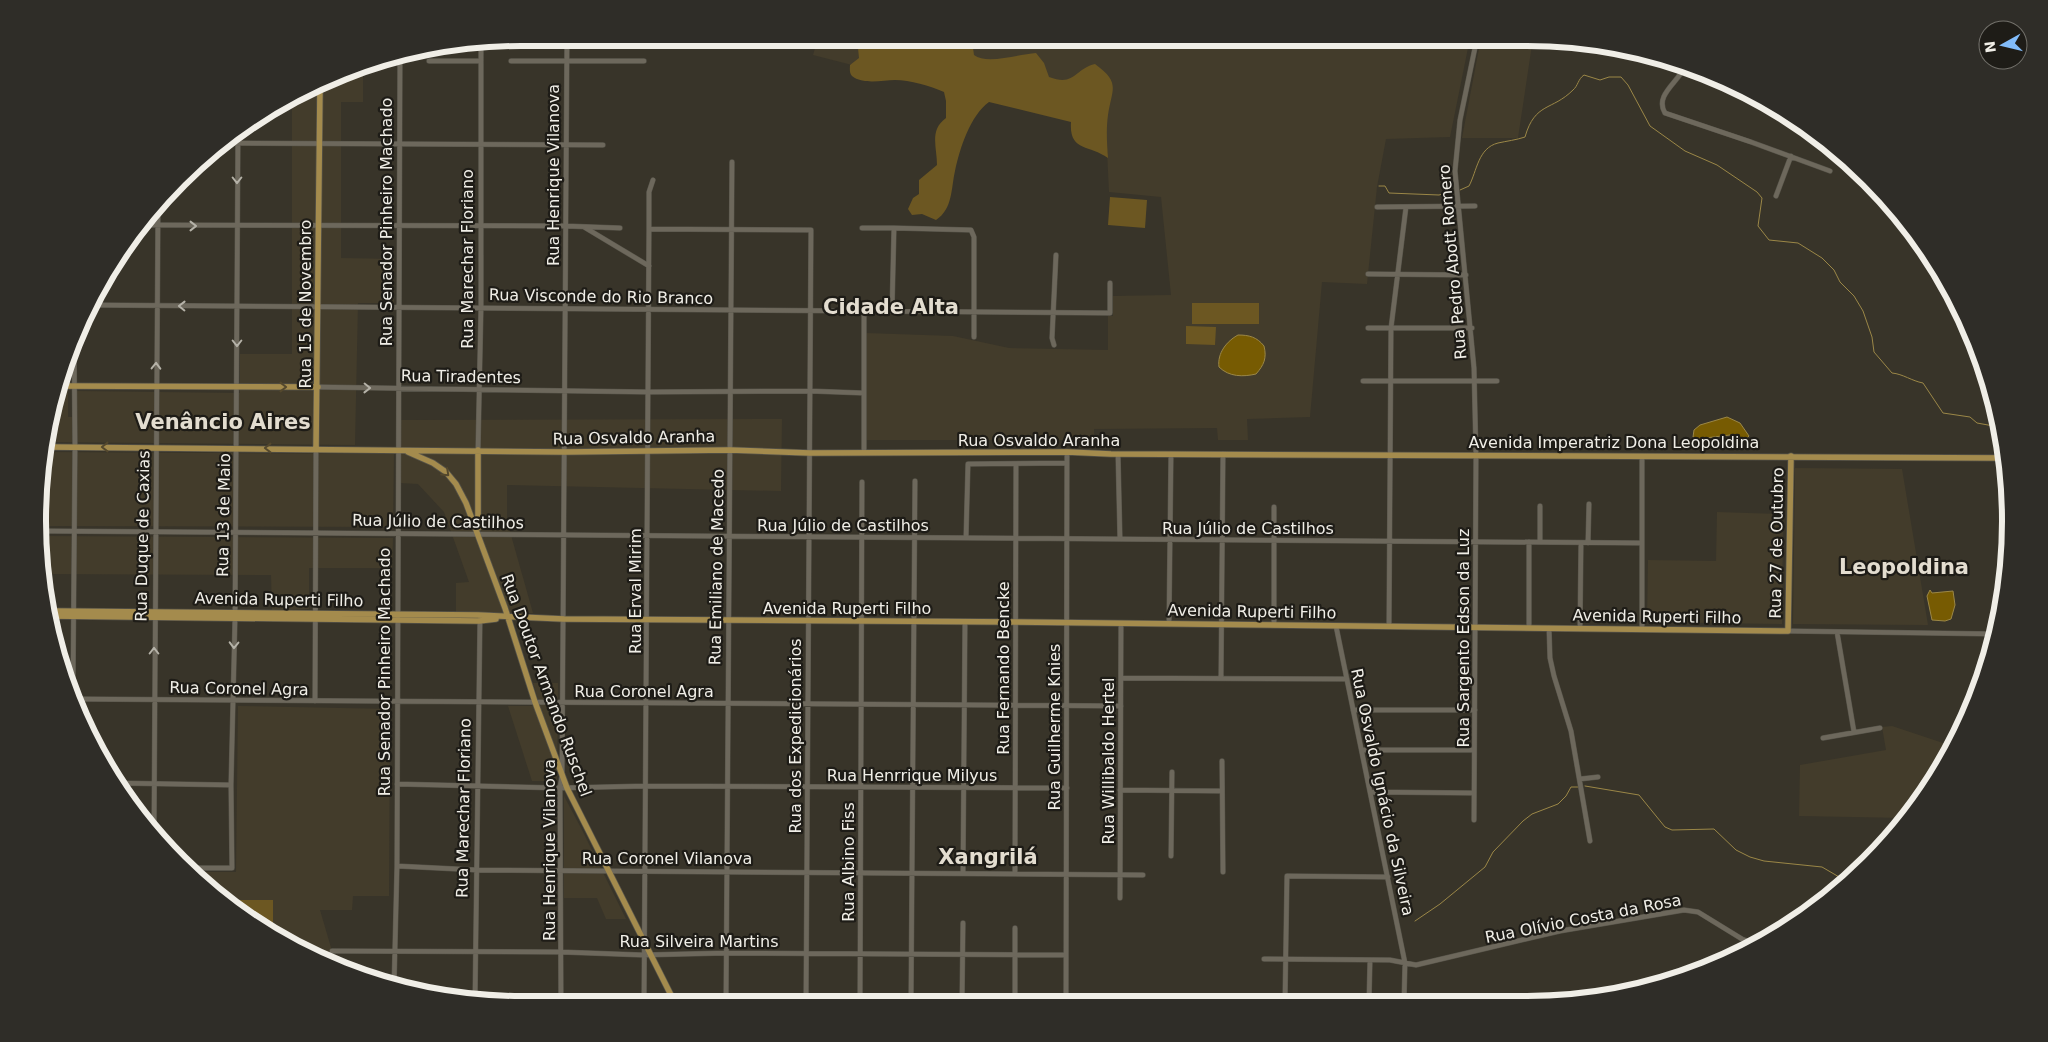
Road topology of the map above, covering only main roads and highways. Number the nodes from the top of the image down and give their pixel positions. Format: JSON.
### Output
{"nodes":[{"id":1,"x":320,"y":91,"type":"edge"},
{"id":2,"x":66,"y":386,"type":"edge"},
{"id":3,"x":318,"y":387,"type":"junction"},
{"id":4,"x":52,"y":447,"type":"edge"},
{"id":5,"x":316,"y":448,"type":"junction"},
{"id":6,"x":426,"y":450,"type":"junction"},
{"id":7,"x":478,"y":450,"type":"junction"},
{"id":8,"x":400,"y":451,"type":"junction"},
{"id":9,"x":1222,"y":454,"type":"joint"},
{"id":10,"x":1791,"y":456,"type":"junction"},
{"id":11,"x":1998,"y":458,"type":"edge"},
{"id":12,"x":425,"y":459,"type":"junction"},
{"id":13,"x":479,"y":534,"type":"junction"},
{"id":14,"x":55,"y":612,"type":"edge"},
{"id":15,"x":73,"y":614,"type":"junction"},
{"id":16,"x":55,"y":616,"type":"edge"},
{"id":17,"x":508,"y":618,"type":"junction"},
{"id":18,"x":1788,"y":631,"type":"joint"},
{"id":19,"x":671,"y":996,"type":"edge"}],
"edges":[{"from":1,"to":3,"type":"main road","name":"Rua 15 de Novembro"},
{"from":2,"to":3,"type":"main road","name":"Rua Tiradentes","one_way":true},
{"from":3,"to":5,"type":"main road","name":"Rua 15 de Novembro"},
{"from":5,"to":4,"type":"main road","name":"Rua Osvaldo Aranha","one_way":true},
{"from":5,"to":8,"type":"main road","name":"Rua Osvaldo Aranha"},
{"from":6,"to":7,"type":"main road","name":"Rua Osvaldo Aranha"},
{"from":6,"to":8,"type":"main road","name":"Rua Osvaldo Aranha"},
{"from":6,"to":12,"type":"main road"},
{"from":7,"to":9,"type":"main road","name":"Rua Osvaldo Aranha"},
{"from":7,"to":13,"type":"main road","name":"Rua Marechar Floriano"},
{"from":8,"to":12,"type":"main road","name":"Rua Doutor Armando Ruschel"},
{"from":9,"to":10,"type":"main road","name":"Avenida Imperatriz Dona Leopoldina"},
{"from":10,"to":11,"type":"main road","name":"Avenida Imperatriz Dona Leopoldina"},
{"from":10,"to":18,"type":"main road","name":"Rua 27 de Outubro"},
{"from":12,"to":13,"type":"main road","name":"Rua Doutor Armando Ruschel","one_way":true},
{"from":13,"to":17,"type":"main road","name":"Rua Doutor Armando Ruschel"},
{"from":14,"to":15,"type":"main road","name":"Avenida Ruperti Filho"},
{"from":15,"to":16,"type":"main road","name":"Avenida Ruperti Filho"},
{"from":15,"to":17,"type":"main road","name":"Avenida Ruperti Filho"},
{"from":17,"to":18,"type":"main road","name":"Avenida Ruperti Filho"},
{"from":17,"to":19,"type":"main road","name":"Rua Doutor Armando Ruschel"}]}
